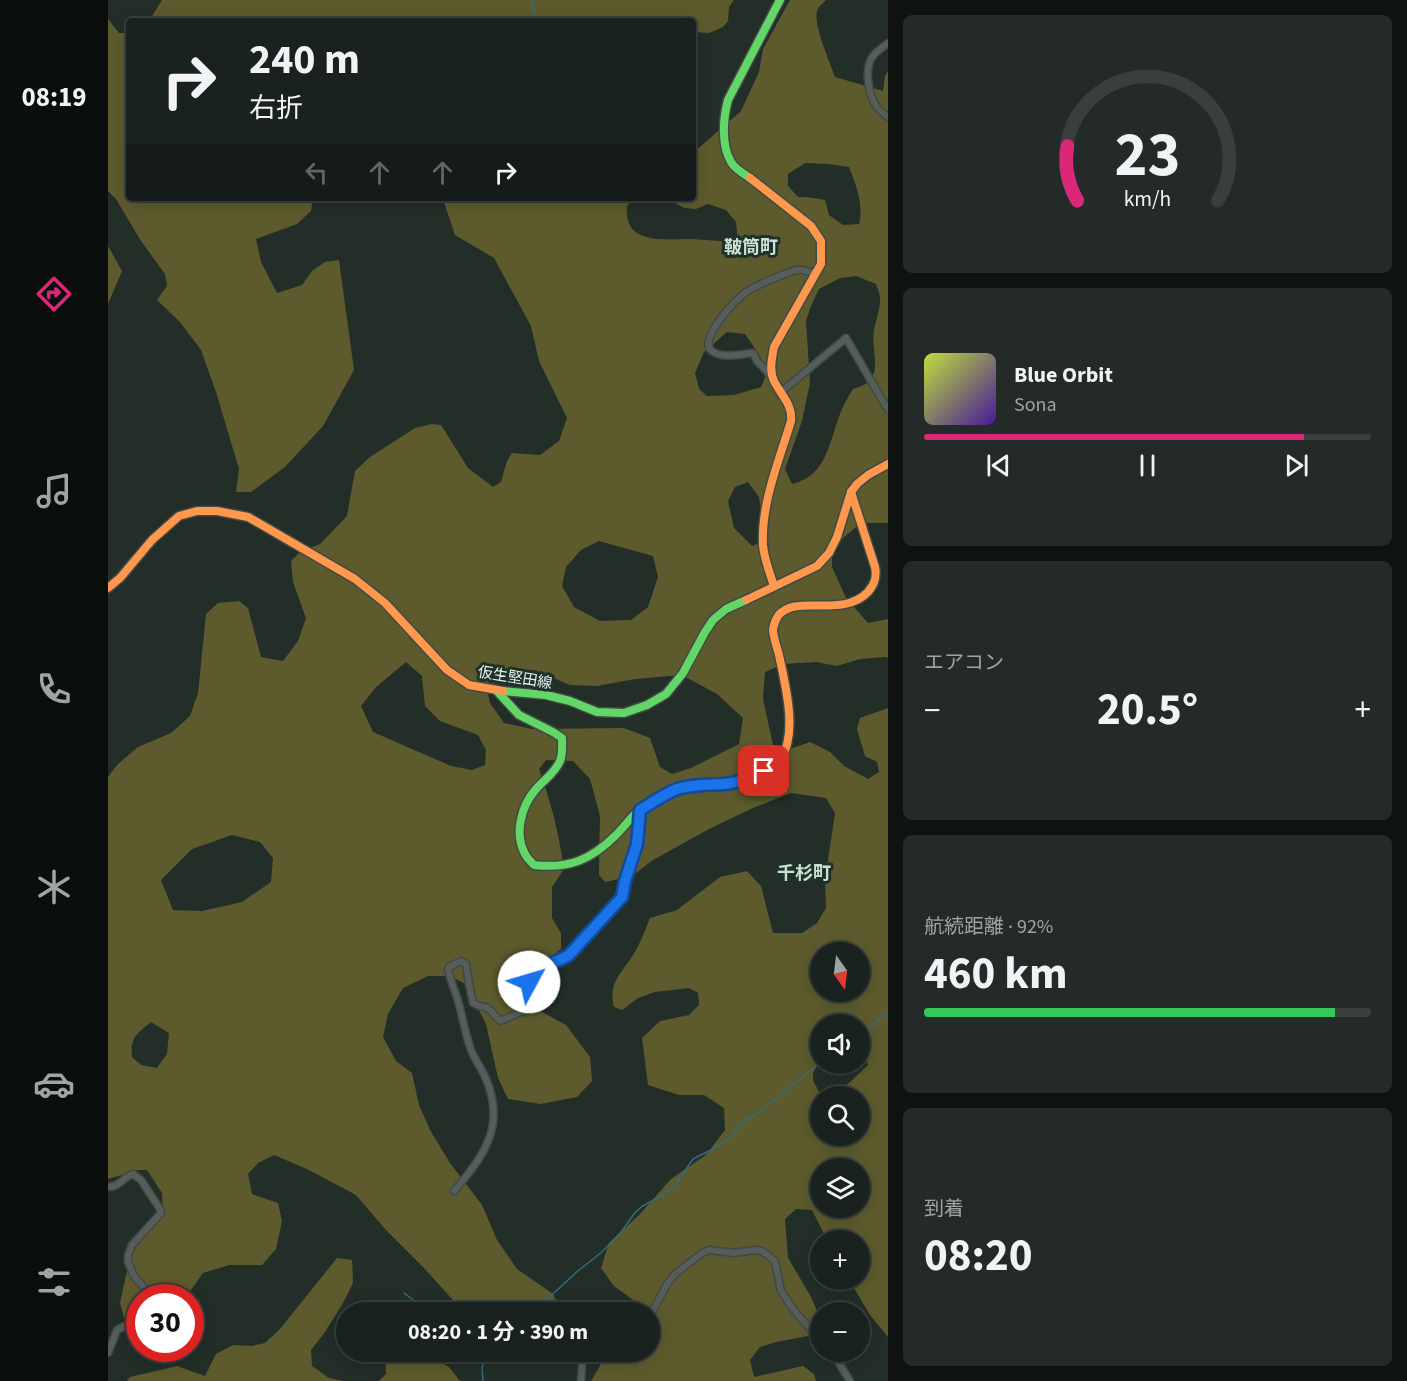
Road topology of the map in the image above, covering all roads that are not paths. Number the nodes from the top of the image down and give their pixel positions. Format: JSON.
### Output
{"nodes":[{"id":1,"x":780,"y":0,"type":"edge"},
{"id":2,"x":888,"y":43,"type":"edge"},
{"id":3,"x":888,"y":117,"type":"edge"},
{"id":4,"x":815,"y":273,"type":"junction"},
{"id":5,"x":773,"y":379,"type":"junction"},
{"id":6,"x":781,"y":392,"type":"junction"},
{"id":7,"x":888,"y":410,"type":"edge"},
{"id":8,"x":888,"y":464,"type":"edge"},
{"id":9,"x":851,"y":492,"type":"junction"},
{"id":10,"x":774,"y":585,"type":"junction"},
{"id":11,"x":108,"y":588,"type":"edge"},
{"id":12,"x":496,"y":690,"type":"junction"},
{"id":13,"x":640,"y":810,"type":"junction"},
{"id":14,"x":108,"y":1187,"type":"edge"},
{"id":15,"x":454,"y":1191,"type":"dead end"},
{"id":16,"x":141,"y":1284,"type":"edge"},
{"id":17,"x":657,"y":1302,"type":"edge"},
{"id":18,"x":126,"y":1325,"type":"edge"},
{"id":19,"x":810,"y":1329,"type":"edge"},
{"id":20,"x":108,"y":1353,"type":"edge"},
{"id":21,"x":582,"y":1362,"type":"edge"},
{"id":22,"x":839,"y":1362,"type":"edge"},
{"id":23,"x":581,"y":1381,"type":"edge"},
{"id":24,"x":850,"y":1381,"type":"edge"}],
"edges":[{"from":1,"to":4,"type":"street"},
{"from":2,"to":3,"type":"street"},
{"from":4,"to":5,"type":"street"},
{"from":4,"to":5,"type":"street"},
{"from":5,"to":6,"type":"street"},
{"from":6,"to":7,"type":"street"},
{"from":6,"to":10,"type":"street"},
{"from":8,"to":9,"type":"street"},
{"from":9,"to":10,"type":"street","name":"仮生堅田線"},
{"from":9,"to":13,"type":"street"},
{"from":10,"to":12,"type":"street","name":"仮生堅田線"},
{"from":11,"to":12,"type":"street","name":"仮生堅田線"},
{"from":12,"to":13,"type":"street"},
{"from":13,"to":15,"type":"street"},
{"from":14,"to":16,"type":"street"},
{"from":17,"to":19,"type":"street"},
{"from":18,"to":20,"type":"street"},
{"from":21,"to":23,"type":"street"},
{"from":22,"to":24,"type":"street"}]}
